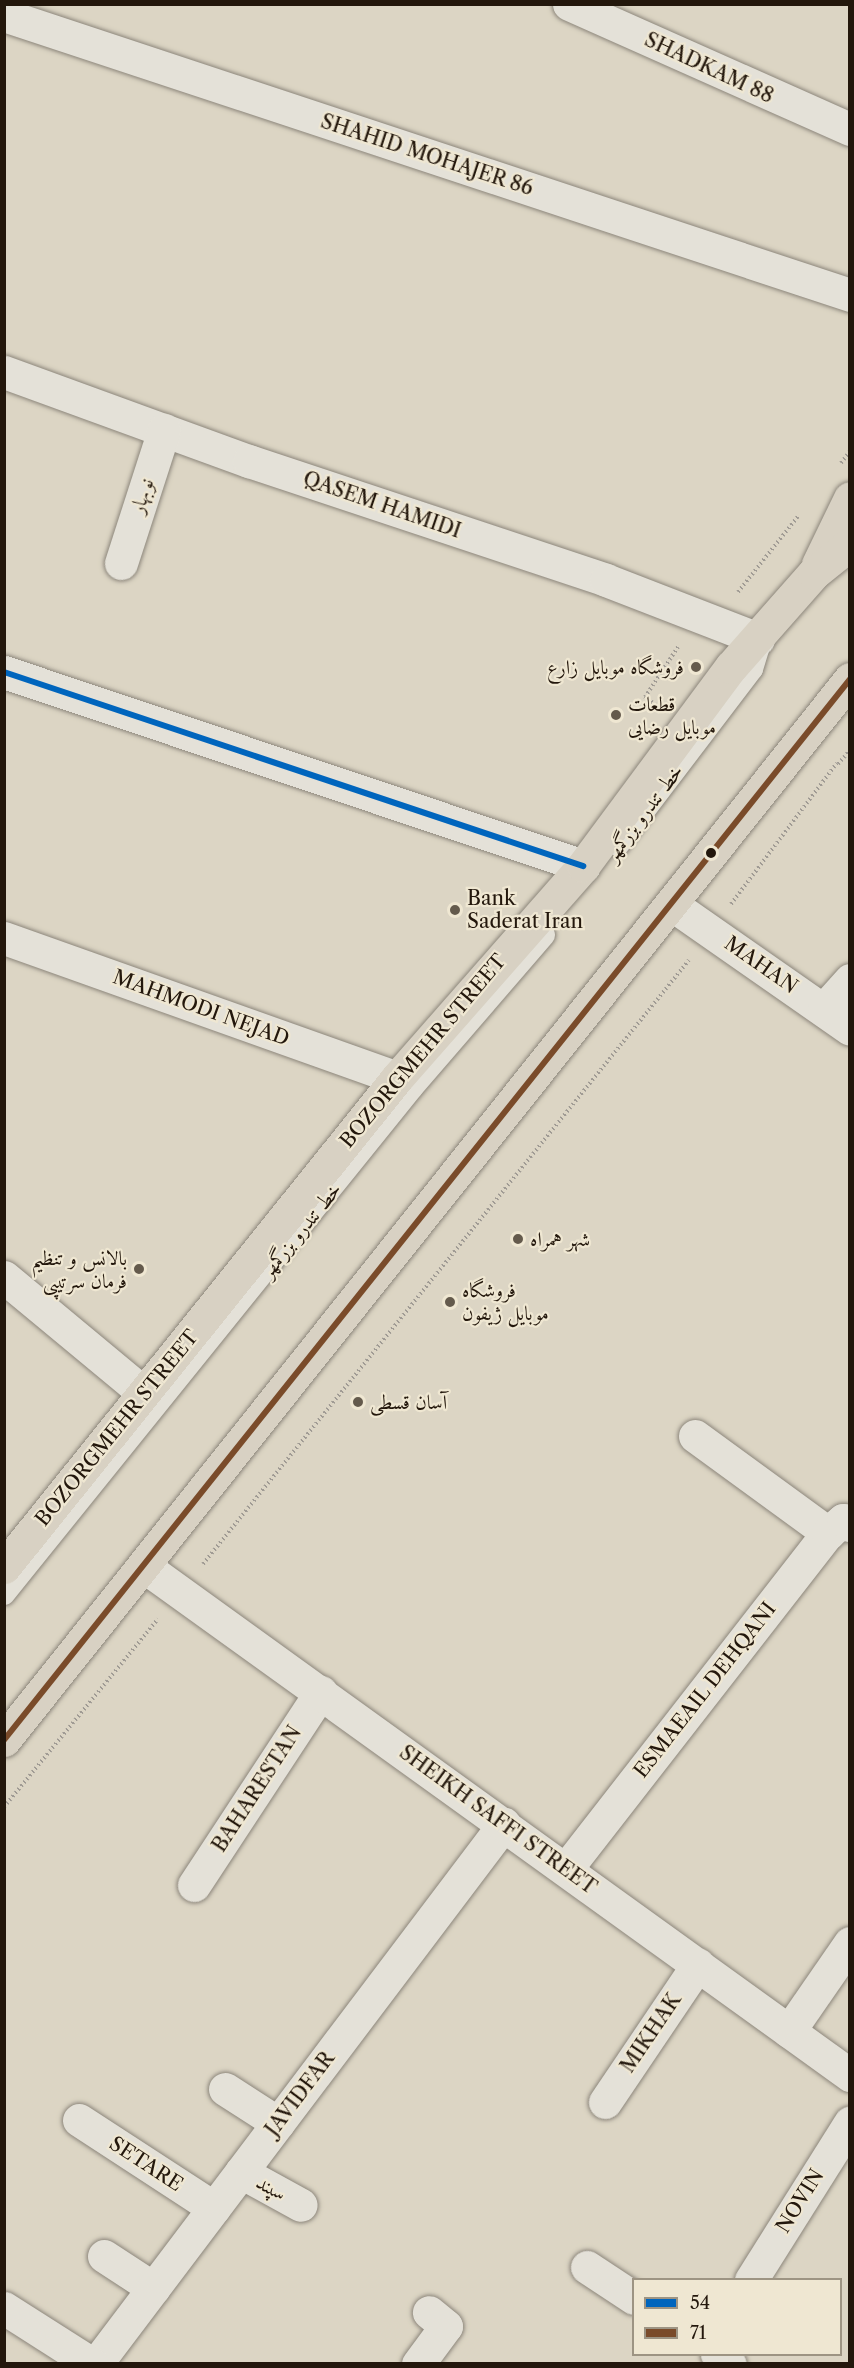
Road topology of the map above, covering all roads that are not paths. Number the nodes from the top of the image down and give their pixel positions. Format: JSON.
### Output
{"nodes":[{"id":1,"x":569,"y":4,"type":"edge"},
{"id":2,"x":4,"y":15,"type":"edge"},
{"id":3,"x":849,"y":129,"type":"edge"},
{"id":4,"x":849,"y":295,"type":"edge"},
{"id":5,"x":4,"y":372,"type":"edge"},
{"id":6,"x":164,"y":430,"type":"junction"},
{"id":7,"x":849,"y":498,"type":"edge"},
{"id":8,"x":849,"y":544,"type":"edge"},
{"id":9,"x":121,"y":563,"type":"dead end"},
{"id":10,"x":814,"y":573,"type":"junction"},
{"id":11,"x":761,"y":636,"type":"junction"},
{"id":12,"x":4,"y":672,"type":"edge"},
{"id":13,"x":849,"y":679,"type":"edge"},
{"id":14,"x":583,"y":866,"type":"junction"},
{"id":15,"x":671,"y":904,"type":"junction"},
{"id":16,"x":4,"y":938,"type":"edge"},
{"id":17,"x":849,"y":980,"type":"edge"},
{"id":18,"x":824,"y":1009,"type":"junction"},
{"id":19,"x":849,"y":1029,"type":"edge"},
{"id":20,"x":397,"y":1078,"type":"junction"},
{"id":21,"x":4,"y":1277,"type":"edge"},
{"id":22,"x":145,"y":1394,"type":"junction"},
{"id":23,"x":695,"y":1436,"type":"dead end"},
{"id":24,"x":839,"y":1529,"type":"edge"},
{"id":25,"x":145,"y":1566,"type":"junction"},
{"id":26,"x":4,"y":1567,"type":"edge"},
{"id":27,"x":4,"y":1594,"type":"edge"},
{"id":28,"x":321,"y":1692,"type":"junction"},
{"id":29,"x":4,"y":1740,"type":"edge"},
{"id":30,"x":504,"y":1824,"type":"junction"},
{"id":31,"x":566,"y":1869,"type":"junction"},
{"id":32,"x":194,"y":1885,"type":"dead end"},
{"id":33,"x":849,"y":1942,"type":"edge"},
{"id":34,"x":698,"y":1965,"type":"junction"},
{"id":35,"x":789,"y":2031,"type":"junction"},
{"id":36,"x":849,"y":2075,"type":"edge"},
{"id":37,"x":225,"y":2089,"type":"dead end"},
{"id":38,"x":605,"y":2102,"type":"dead end"},
{"id":39,"x":79,"y":2120,"type":"dead end"},
{"id":40,"x":278,"y":2123,"type":"junction"},
{"id":41,"x":849,"y":2123,"type":"edge"},
{"id":42,"x":240,"y":2172,"type":"junction"},
{"id":43,"x":301,"y":2205,"type":"dead end"},
{"id":44,"x":214,"y":2208,"type":"junction"},
{"id":45,"x":104,"y":2256,"type":"dead end"},
{"id":46,"x":587,"y":2267,"type":"dead end"},
{"id":47,"x":752,"y":2278,"type":"edge"},
{"id":48,"x":153,"y":2288,"type":"junction"},
{"id":49,"x":632,"y":2297,"type":"edge"},
{"id":50,"x":4,"y":2308,"type":"edge"},
{"id":51,"x":429,"y":2312,"type":"dead end"},
{"id":52,"x":94,"y":2364,"type":"edge"},
{"id":53,"x":418,"y":2364,"type":"edge"}],
"edges":[{"from":1,"to":3,"type":"street","name":"SHADKAM 88"},
{"from":2,"to":4,"type":"street","name":"SHAHID MOHAJER 86"},
{"from":5,"to":6,"type":"street","name":"QASEM HAMIDI"},
{"from":6,"to":9,"type":"street","name":"نوبهار"},
{"from":6,"to":11,"type":"street","name":"QASEM HAMIDI"},
{"from":7,"to":10,"type":"main road"},
{"from":8,"to":10,"type":"main road","name":"BOZORGMEHR STREET"},
{"from":10,"to":11,"type":"main road","name":"BOZORGMEHR STREET"},
{"from":11,"to":14,"type":"main road","name":"BOZORGMEHR STREET"},
{"from":11,"to":27,"type":"lane","name":"خط تندرو بزرگمهر"},
{"from":12,"to":14,"type":"street"},
{"from":13,"to":15,"type":"main road"},
{"from":14,"to":20,"type":"main road","name":"BOZORGMEHR STREET"},
{"from":15,"to":18,"type":"street","name":"MAHAN"},
{"from":15,"to":25,"type":"main road"},
{"from":16,"to":20,"type":"street","name":"MAHMODI NEJAD"},
{"from":17,"to":18,"type":"street"},
{"from":18,"to":19,"type":"street","name":"MAHAN"},
{"from":20,"to":22,"type":"main road","name":"BOZORGMEHR STREET"},
{"from":21,"to":22,"type":"street"},
{"from":22,"to":26,"type":"main road","name":"BOZORGMEHR STREET"},
{"from":23,"to":24,"type":"street"},
{"from":24,"to":31,"type":"street","name":"ESMAEAIL DEHQANI"},
{"from":25,"to":28,"type":"street","name":"SHEIKH SAFFI STREET"},
{"from":25,"to":29,"type":"main road"},
{"from":28,"to":30,"type":"street","name":"SHEIKH SAFFI STREET"},
{"from":28,"to":32,"type":"street","name":"BAHARESTAN"},
{"from":30,"to":31,"type":"street","name":"SHEIKH SAFFI STREET"},
{"from":30,"to":40,"type":"street","name":"JAVIDFAR"},
{"from":31,"to":34,"type":"street","name":"SHEIKH SAFFI STREET"},
{"from":33,"to":35,"type":"street"},
{"from":34,"to":35,"type":"street","name":"SHEIKH SAFFI STREET"},
{"from":34,"to":38,"type":"street","name":"MIKHAK"},
{"from":35,"to":36,"type":"street","name":"SHEIKH SAFFI STREET"},
{"from":37,"to":40,"type":"street"},
{"from":39,"to":44,"type":"street","name":"SETARE"},
{"from":40,"to":42,"type":"street","name":"JAVIDFAR"},
{"from":41,"to":47,"type":"street","name":"NOVIN"},
{"from":42,"to":43,"type":"street","name":"سپند"},
{"from":42,"to":44,"type":"street","name":"JAVIDFAR"},
{"from":44,"to":48,"type":"street","name":"JAVIDFAR"},
{"from":45,"to":48,"type":"street"},
{"from":46,"to":49,"type":"street"},
{"from":48,"to":52,"type":"street","name":"JAVIDFAR"},
{"from":50,"to":52,"type":"street"},
{"from":51,"to":53,"type":"street"}]}
